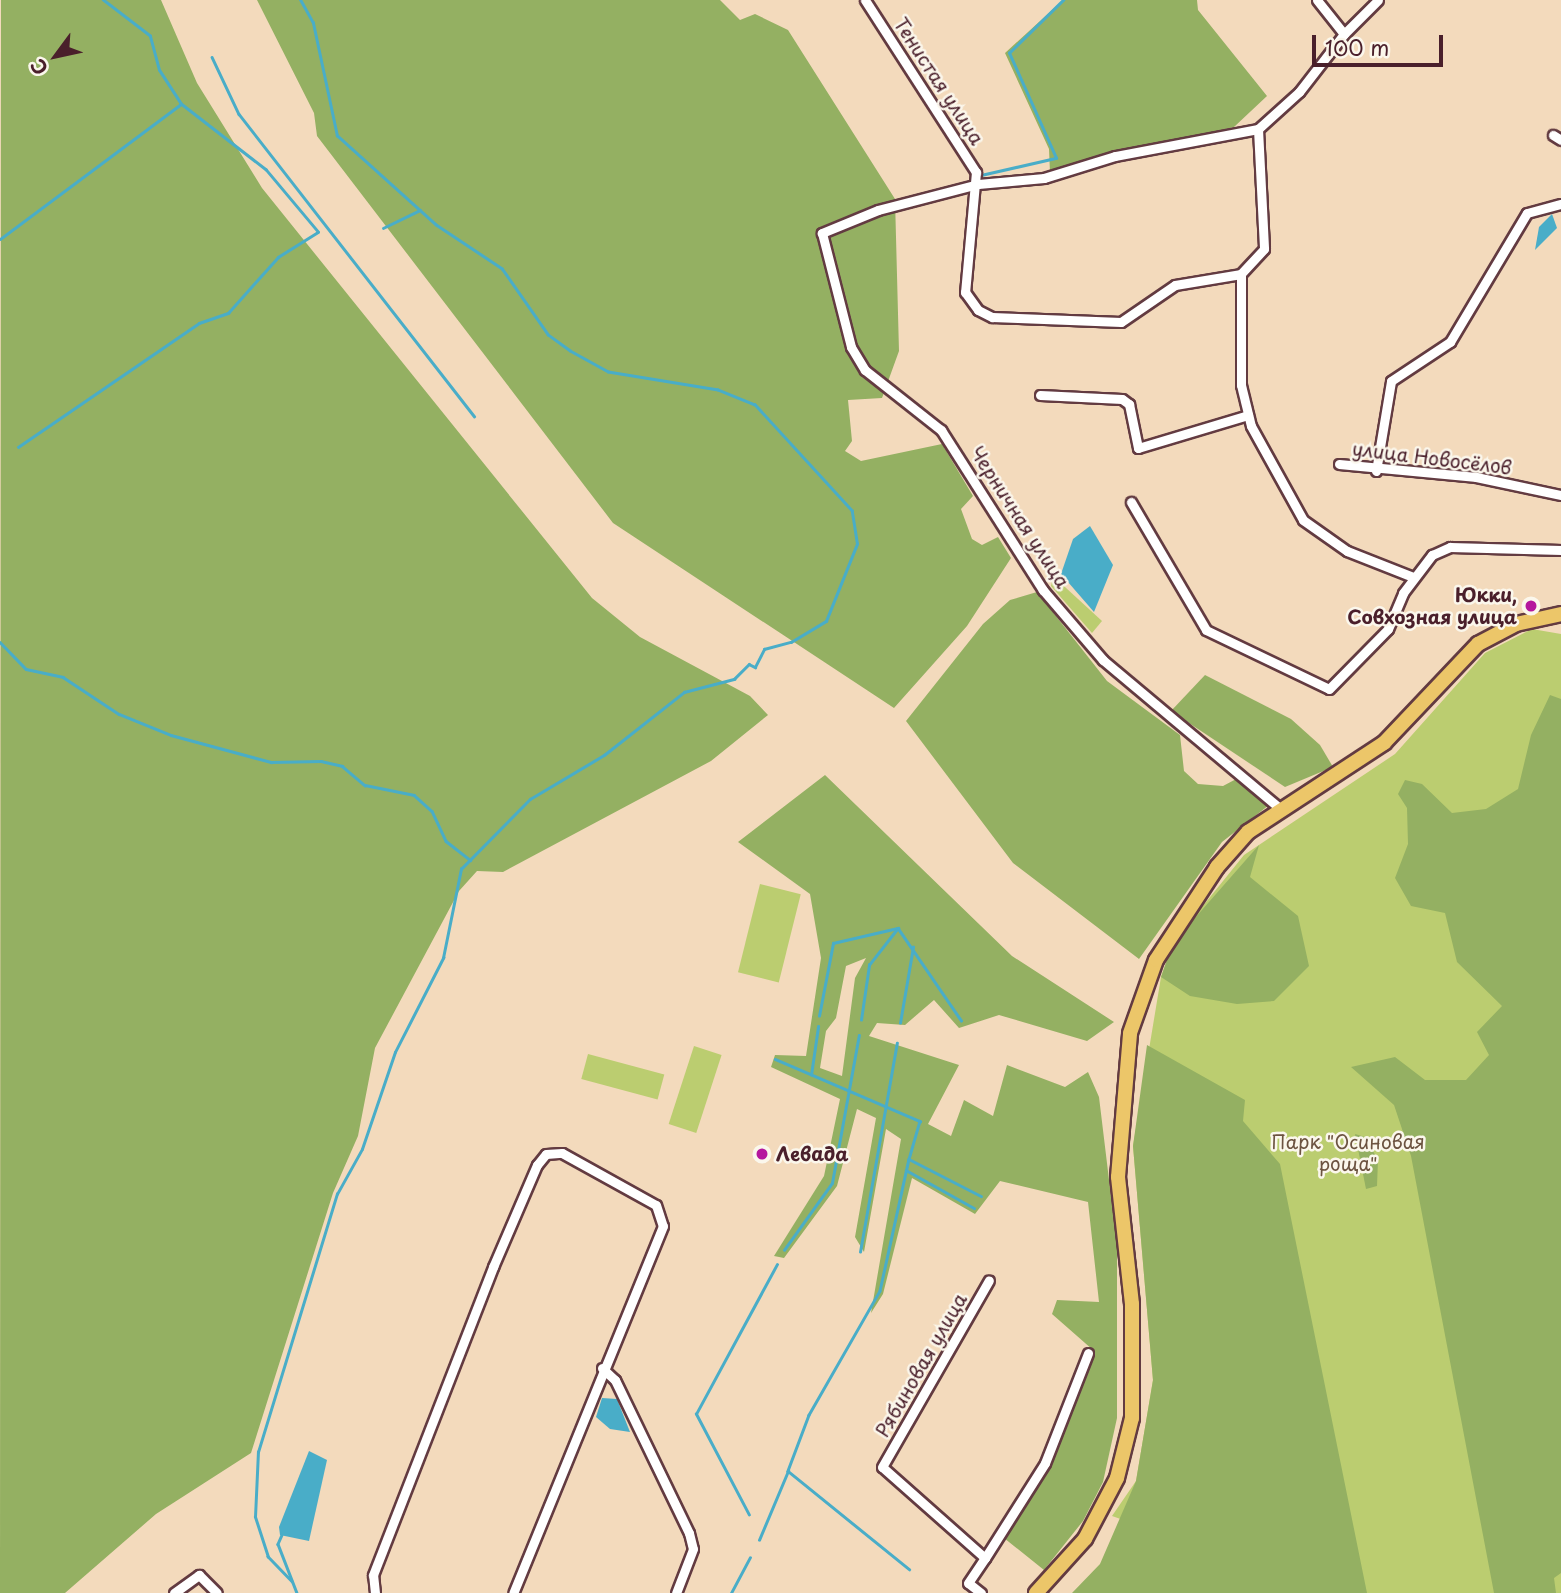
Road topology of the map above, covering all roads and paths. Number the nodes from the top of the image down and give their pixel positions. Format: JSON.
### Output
{"nodes":[{"id":1,"x":864,"y":0,"type":"edge"},
{"id":2,"x":1317,"y":0,"type":"edge"},
{"id":3,"x":1378,"y":0,"type":"edge"},
{"id":4,"x":1344,"y":34,"type":"junction"},
{"id":5,"x":1258,"y":129,"type":"junction"},
{"id":6,"x":978,"y":184,"type":"junction"},
{"id":7,"x":1561,"y":204,"type":"edge"},
{"id":8,"x":1241,"y":274,"type":"junction"},
{"id":9,"x":1040,"y":395,"type":"dead end"},
{"id":10,"x":1248,"y":415,"type":"junction"},
{"id":11,"x":1339,"y":464,"type":"dead end"},
{"id":12,"x":1376,"y":471,"type":"junction"},
{"id":13,"x":1561,"y":495,"type":"edge"},
{"id":14,"x":1131,"y":502,"type":"dead end"},
{"id":15,"x":1561,"y":550,"type":"edge"},
{"id":16,"x":1413,"y":577,"type":"junction"},
{"id":17,"x":1561,"y":614,"type":"edge"},
{"id":18,"x":1282,"y":810,"type":"junction"},
{"id":19,"x":989,"y":1280,"type":"dead end"},
{"id":20,"x":1088,"y":1353,"type":"dead end"},
{"id":21,"x":602,"y":1368,"type":"junction"},
{"id":22,"x":985,"y":1558,"type":"junction"},
{"id":23,"x":174,"y":1593,"type":"edge"},
{"id":24,"x":217,"y":1593,"type":"edge"},
{"id":25,"x":375,"y":1593,"type":"edge"},
{"id":26,"x":513,"y":1593,"type":"edge"},
{"id":27,"x":676,"y":1593,"type":"edge"},
{"id":28,"x":981,"y":1593,"type":"edge"},
{"id":29,"x":1036,"y":1593,"type":"edge"}],
"edges":[{"from":1,"to":6,"type":"street","name":"Тенистая улица"},
{"from":2,"to":4,"type":"street"},
{"from":3,"to":4,"type":"street"},
{"from":4,"to":5,"type":"street"},
{"from":5,"to":6,"type":"street"},
{"from":5,"to":8,"type":"street"},
{"from":6,"to":8,"type":"street"},
{"from":6,"to":18,"type":"street","name":"Черничная улица"},
{"from":7,"to":12,"type":"street"},
{"from":8,"to":10,"type":"street"},
{"from":9,"to":10,"type":"street"},
{"from":10,"to":16,"type":"street"},
{"from":11,"to":12,"type":"street","name":"улица Новосёлов"},
{"from":12,"to":13,"type":"street","name":"улица Новосёлов"},
{"from":14,"to":16,"type":"street"},
{"from":15,"to":16,"type":"street"},
{"from":17,"to":18,"type":"main road"},
{"from":18,"to":29,"type":"main road"},
{"from":19,"to":22,"type":"street","name":"Рябиновая улица"},
{"from":20,"to":22,"type":"street"},
{"from":21,"to":25,"type":"street"},
{"from":21,"to":26,"type":"street"},
{"from":21,"to":27,"type":"street"},
{"from":22,"to":28,"type":"street"},
{"from":23,"to":24,"type":"street"}]}
